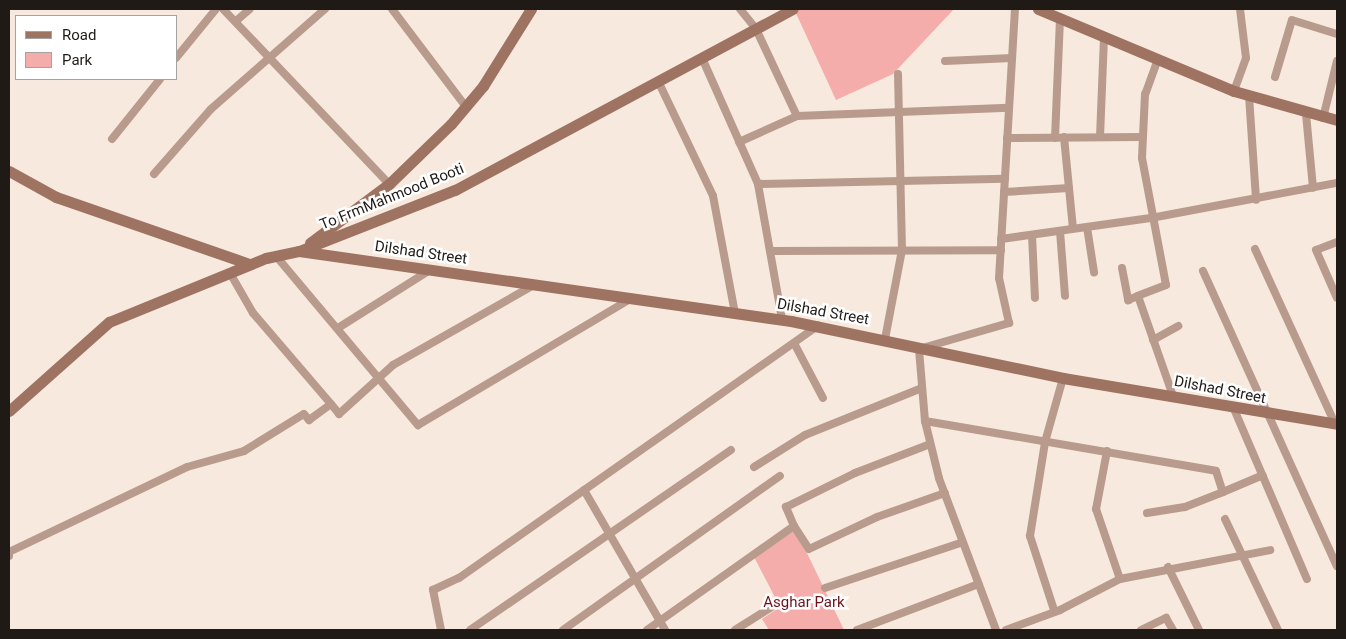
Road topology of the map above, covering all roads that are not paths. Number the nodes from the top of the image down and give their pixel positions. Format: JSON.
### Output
{"nodes":[{"id":1,"x":216,"y":9,"type":"edge"},
{"id":2,"x":223,"y":9,"type":"edge"},
{"id":3,"x":250,"y":9,"type":"edge"},
{"id":4,"x":324,"y":9,"type":"edge"},
{"id":5,"x":392,"y":9,"type":"edge"},
{"id":6,"x":532,"y":9,"type":"edge"},
{"id":7,"x":740,"y":9,"type":"edge"},
{"id":8,"x":793,"y":9,"type":"edge"},
{"id":9,"x":1015,"y":9,"type":"edge"},
{"id":10,"x":1038,"y":9,"type":"edge"},
{"id":11,"x":1240,"y":9,"type":"edge"},
{"id":12,"x":1060,"y":18,"type":"junction"},
{"id":13,"x":236,"y":21,"type":"junction"},
{"id":14,"x":756,"y":28,"type":"junction"},
{"id":15,"x":1337,"y":34,"type":"edge"},
{"id":16,"x":1104,"y":36,"type":"junction"},
{"id":17,"x":178,"y":56,"type":"edge"},
{"id":18,"x":271,"y":56,"type":"junction"},
{"id":19,"x":702,"y":58,"type":"junction"},
{"id":20,"x":1012,"y":58,"type":"junction"},
{"id":21,"x":1158,"y":59,"type":"junction"},
{"id":22,"x":1337,"y":61,"type":"edge"},
{"id":23,"x":945,"y":62,"type":"dead end"},
{"id":24,"x":898,"y":74,"type":"dead end"},
{"id":25,"x":1275,"y":77,"type":"dead end"},
{"id":26,"x":159,"y":80,"type":"edge"},
{"id":27,"x":658,"y":81,"type":"junction"},
{"id":28,"x":1234,"y":91,"type":"junction"},
{"id":29,"x":1249,"y":96,"type":"junction"},
{"id":30,"x":466,"y":106,"type":"junction"},
{"id":31,"x":1009,"y":108,"type":"junction"},
{"id":32,"x":899,"y":113,"type":"junction"},
{"id":33,"x":1306,"y":114,"type":"junction"},
{"id":34,"x":797,"y":116,"type":"junction"},
{"id":35,"x":1323,"y":118,"type":"junction"},
{"id":36,"x":1337,"y":120,"type":"edge"},
{"id":37,"x":1064,"y":137,"type":"junction"},
{"id":38,"x":1100,"y":137,"type":"junction"},
{"id":39,"x":1142,"y":137,"type":"junction"},
{"id":40,"x":1007,"y":138,"type":"junction"},
{"id":41,"x":1055,"y":138,"type":"junction"},
{"id":42,"x":112,"y":139,"type":"dead end"},
{"id":43,"x":739,"y":142,"type":"junction"},
{"id":44,"x":9,"y":171,"type":"edge"},
{"id":45,"x":154,"y":174,"type":"dead end"},
{"id":46,"x":1005,"y":179,"type":"junction"},
{"id":47,"x":901,"y":181,"type":"junction"},
{"id":48,"x":1337,"y":183,"type":"edge"},
{"id":49,"x":388,"y":184,"type":"junction"},
{"id":50,"x":758,"y":184,"type":"junction"},
{"id":51,"x":1069,"y":188,"type":"junction"},
{"id":52,"x":1313,"y":188,"type":"junction"},
{"id":53,"x":1004,"y":192,"type":"junction"},
{"id":54,"x":1256,"y":200,"type":"junction"},
{"id":55,"x":1151,"y":218,"type":"junction"},
{"id":56,"x":1087,"y":227,"type":"junction"},
{"id":57,"x":1073,"y":228,"type":"junction"},
{"id":58,"x":1060,"y":231,"type":"junction"},
{"id":59,"x":1032,"y":235,"type":"junction"},
{"id":60,"x":1001,"y":239,"type":"junction"},
{"id":61,"x":1337,"y":242,"type":"edge"},
{"id":62,"x":1255,"y":249,"type":"dead end"},
{"id":63,"x":902,"y":250,"type":"junction"},
{"id":64,"x":1001,"y":250,"type":"junction"},
{"id":65,"x":298,"y":251,"type":"junction"},
{"id":66,"x":770,"y":251,"type":"junction"},
{"id":67,"x":276,"y":256,"type":"junction"},
{"id":68,"x":250,"y":264,"type":"junction"},
{"id":69,"x":1122,"y":268,"type":"dead end"},
{"id":70,"x":430,"y":270,"type":"junction"},
{"id":71,"x":1203,"y":271,"type":"dead end"},
{"id":72,"x":1094,"y":272,"type":"dead end"},
{"id":73,"x":230,"y":273,"type":"junction"},
{"id":74,"x":534,"y":284,"type":"junction"},
{"id":75,"x":1065,"y":296,"type":"dead end"},
{"id":76,"x":1138,"y":296,"type":"junction"},
{"id":77,"x":632,"y":298,"type":"junction"},
{"id":78,"x":1034,"y":298,"type":"dead end"},
{"id":79,"x":1337,"y":298,"type":"edge"},
{"id":80,"x":735,"y":313,"type":"junction"},
{"id":81,"x":782,"y":320,"type":"junction"},
{"id":82,"x":818,"y":326,"type":"junction"},
{"id":83,"x":1178,"y":326,"type":"dead end"},
{"id":84,"x":338,"y":328,"type":"junction"},
{"id":85,"x":885,"y":339,"type":"junction"},
{"id":86,"x":1153,"y":340,"type":"junction"},
{"id":87,"x":794,"y":343,"type":"junction"},
{"id":88,"x":919,"y":345,"type":"junction"},
{"id":89,"x":379,"y":377,"type":"junction"},
{"id":90,"x":1063,"y":378,"type":"junction"},
{"id":91,"x":922,"y":388,"type":"junction"},
{"id":92,"x":1173,"y":396,"type":"junction"},
{"id":93,"x":823,"y":398,"type":"dead end"},
{"id":94,"x":331,"y":404,"type":"junction"},
{"id":95,"x":1234,"y":409,"type":"junction"},
{"id":96,"x":9,"y":411,"type":"edge"},
{"id":97,"x":1270,"y":415,"type":"junction"},
{"id":98,"x":925,"y":421,"type":"junction"},
{"id":99,"x":1336,"y":426,"type":"edge"},
{"id":100,"x":1045,"y":442,"type":"junction"},
{"id":101,"x":930,"y":444,"type":"junction"},
{"id":102,"x":731,"y":450,"type":"dead end"},
{"id":103,"x":1107,"y":451,"type":"junction"},
{"id":104,"x":754,"y":467,"type":"dead end"},
{"id":105,"x":1263,"y":475,"type":"junction"},
{"id":106,"x":780,"y":476,"type":"dead end"},
{"id":107,"x":584,"y":490,"type":"junction"},
{"id":108,"x":1223,"y":492,"type":"junction"},
{"id":109,"x":945,"y":493,"type":"junction"},
{"id":110,"x":1147,"y":513,"type":"dead end"},
{"id":111,"x":1225,"y":519,"type":"dead end"},
{"id":112,"x":794,"y":526,"type":"junction"},
{"id":113,"x":609,"y":534,"type":"junction"},
{"id":114,"x":963,"y":542,"type":"junction"},
{"id":115,"x":1270,"y":550,"type":"dead end"},
{"id":116,"x":1242,"y":554,"type":"junction"},
{"id":117,"x":9,"y":556,"type":"edge"},
{"id":118,"x":1337,"y":566,"type":"edge"},
{"id":119,"x":1168,"y":567,"type":"junction"},
{"id":120,"x":1307,"y":578,"type":"dead end"},
{"id":121,"x":635,"y":579,"type":"junction"},
{"id":122,"x":1120,"y":579,"type":"junction"},
{"id":123,"x":979,"y":584,"type":"junction"},
{"id":124,"x":826,"y":588,"type":"dead end"},
{"id":125,"x":778,"y":603,"type":"dead end"},
{"id":126,"x":1054,"y":610,"type":"junction"},
{"id":127,"x":659,"y":621,"type":"junction"},
{"id":128,"x":441,"y":630,"type":"edge"},
{"id":129,"x":470,"y":630,"type":"edge"},
{"id":130,"x":564,"y":630,"type":"edge"},
{"id":131,"x":647,"y":630,"type":"edge"},
{"id":132,"x":665,"y":630,"type":"edge"},
{"id":133,"x":735,"y":630,"type":"edge"},
{"id":134,"x":856,"y":630,"type":"edge"},
{"id":135,"x":996,"y":630,"type":"edge"},
{"id":136,"x":1006,"y":630,"type":"edge"},
{"id":137,"x":1141,"y":630,"type":"edge"},
{"id":138,"x":1173,"y":630,"type":"edge"},
{"id":139,"x":1199,"y":630,"type":"edge"},
{"id":140,"x":1278,"y":630,"type":"edge"}],
"edges":[{"from":1,"to":17,"type":"street"},
{"from":2,"to":13,"type":"street"},
{"from":3,"to":13,"type":"street"},
{"from":4,"to":18,"type":"street"},
{"from":5,"to":30,"type":"street"},
{"from":6,"to":30,"type":"street"},
{"from":7,"to":14,"type":"street"},
{"from":8,"to":14,"type":"street","name":"To FrmMahmood Booti"},
{"from":9,"to":20,"type":"street"},
{"from":10,"to":12,"type":"street"},
{"from":11,"to":28,"type":"street"},
{"from":12,"to":16,"type":"street"},
{"from":12,"to":41,"type":"street"},
{"from":13,"to":18,"type":"street"},
{"from":14,"to":19,"type":"street","name":"To FrmMahmood Booti"},
{"from":14,"to":34,"type":"street"},
{"from":15,"to":25,"type":"street"},
{"from":16,"to":21,"type":"street"},
{"from":16,"to":38,"type":"street"},
{"from":18,"to":45,"type":"street"},
{"from":18,"to":49,"type":"street"},
{"from":19,"to":27,"type":"street","name":"To FrmMahmood Booti"},
{"from":19,"to":43,"type":"street"},
{"from":20,"to":23,"type":"street"},
{"from":20,"to":31,"type":"street"},
{"from":21,"to":28,"type":"street"},
{"from":21,"to":39,"type":"street"},
{"from":22,"to":35,"type":"street"},
{"from":24,"to":32,"type":"street"},
{"from":26,"to":42,"type":"street"},
{"from":27,"to":65,"type":"street","name":"To FrmMahmood Booti"},
{"from":27,"to":80,"type":"street"},
{"from":28,"to":29,"type":"street"},
{"from":29,"to":33,"type":"street"},
{"from":29,"to":54,"type":"street"},
{"from":30,"to":49,"type":"street"},
{"from":31,"to":32,"type":"street"},
{"from":31,"to":40,"type":"street"},
{"from":32,"to":34,"type":"street"},
{"from":32,"to":47,"type":"street"},
{"from":33,"to":35,"type":"street"},
{"from":33,"to":52,"type":"street"},
{"from":34,"to":43,"type":"street"},
{"from":35,"to":36,"type":"street"},
{"from":37,"to":38,"type":"street"},
{"from":37,"to":41,"type":"street"},
{"from":37,"to":51,"type":"street"},
{"from":38,"to":39,"type":"street"},
{"from":39,"to":55,"type":"street"},
{"from":40,"to":41,"type":"street"},
{"from":40,"to":46,"type":"street"},
{"from":43,"to":50,"type":"street"},
{"from":44,"to":68,"type":"street"},
{"from":46,"to":47,"type":"street"},
{"from":46,"to":53,"type":"street"},
{"from":47,"to":50,"type":"street"},
{"from":47,"to":63,"type":"street"},
{"from":48,"to":52,"type":"street"},
{"from":49,"to":65,"type":"street"},
{"from":50,"to":66,"type":"street"},
{"from":51,"to":53,"type":"street"},
{"from":51,"to":57,"type":"street"},
{"from":52,"to":54,"type":"street"},
{"from":53,"to":60,"type":"street"},
{"from":54,"to":55,"type":"street"},
{"from":55,"to":56,"type":"street"},
{"from":55,"to":76,"type":"street"},
{"from":56,"to":57,"type":"street"},
{"from":56,"to":72,"type":"street"},
{"from":57,"to":58,"type":"street"},
{"from":58,"to":59,"type":"street"},
{"from":58,"to":75,"type":"street"},
{"from":59,"to":60,"type":"street"},
{"from":59,"to":78,"type":"street"},
{"from":60,"to":64,"type":"street"},
{"from":61,"to":79,"type":"street"},
{"from":62,"to":99,"type":"street"},
{"from":63,"to":64,"type":"street"},
{"from":63,"to":66,"type":"street"},
{"from":63,"to":85,"type":"street"},
{"from":64,"to":88,"type":"street"},
{"from":65,"to":67,"type":"street","name":"To FrmMahmood Booti"},
{"from":65,"to":70,"type":"street","name":"Dilshad Street"},
{"from":66,"to":81,"type":"street"},
{"from":67,"to":68,"type":"street","name":"To FrmMahmood Booti"},
{"from":67,"to":84,"type":"street"},
{"from":68,"to":73,"type":"street","name":"To FrmMahmood Booti"},
{"from":69,"to":76,"type":"street"},
{"from":70,"to":74,"type":"street","name":"Dilshad Street"},
{"from":70,"to":84,"type":"street"},
{"from":71,"to":97,"type":"street"},
{"from":73,"to":94,"type":"street"},
{"from":73,"to":96,"type":"street","name":"To FrmMahmood Booti"},
{"from":74,"to":77,"type":"street","name":"Dilshad Street"},
{"from":74,"to":89,"type":"street"},
{"from":76,"to":86,"type":"street"},
{"from":77,"to":80,"type":"street","name":"Dilshad Street"},
{"from":77,"to":89,"type":"street"},
{"from":80,"to":81,"type":"street","name":"Dilshad Street"},
{"from":81,"to":82,"type":"street","name":"Dilshad Street"},
{"from":82,"to":85,"type":"street","name":"Dilshad Street"},
{"from":82,"to":87,"type":"street"},
{"from":83,"to":86,"type":"street"},
{"from":84,"to":89,"type":"street"},
{"from":85,"to":88,"type":"street","name":"Dilshad Street"},
{"from":86,"to":92,"type":"street"},
{"from":87,"to":93,"type":"street"},
{"from":87,"to":107,"type":"street"},
{"from":88,"to":90,"type":"street","name":"Dilshad Street"},
{"from":88,"to":91,"type":"street"},
{"from":89,"to":94,"type":"street"},
{"from":90,"to":92,"type":"street","name":"Dilshad Street"},
{"from":90,"to":100,"type":"street"},
{"from":91,"to":98,"type":"street"},
{"from":91,"to":104,"type":"street"},
{"from":92,"to":95,"type":"street","name":"Dilshad Street"},
{"from":94,"to":117,"type":"street"},
{"from":95,"to":97,"type":"street","name":"Dilshad Street"},
{"from":95,"to":105,"type":"street"},
{"from":97,"to":99,"type":"street","name":"Dilshad Street"},
{"from":97,"to":118,"type":"street"},
{"from":98,"to":100,"type":"street"},
{"from":98,"to":101,"type":"street"},
{"from":100,"to":103,"type":"street"},
{"from":100,"to":126,"type":"street"},
{"from":101,"to":109,"type":"street"},
{"from":101,"to":112,"type":"street"},
{"from":102,"to":113,"type":"street"},
{"from":103,"to":108,"type":"street"},
{"from":103,"to":122,"type":"street"},
{"from":105,"to":108,"type":"street"},
{"from":105,"to":120,"type":"street"},
{"from":106,"to":121,"type":"street"},
{"from":107,"to":113,"type":"street"},
{"from":107,"to":128,"type":"street"},
{"from":108,"to":110,"type":"street"},
{"from":109,"to":112,"type":"street"},
{"from":109,"to":114,"type":"street"},
{"from":111,"to":116,"type":"street"},
{"from":112,"to":127,"type":"street"},
{"from":113,"to":121,"type":"street"},
{"from":113,"to":129,"type":"street"},
{"from":114,"to":123,"type":"street"},
{"from":114,"to":124,"type":"street"},
{"from":115,"to":116,"type":"street"},
{"from":116,"to":119,"type":"street"},
{"from":116,"to":140,"type":"street"},
{"from":119,"to":122,"type":"street"},
{"from":119,"to":139,"type":"street"},
{"from":121,"to":127,"type":"street"},
{"from":121,"to":130,"type":"street"},
{"from":122,"to":126,"type":"street"},
{"from":123,"to":134,"type":"street"},
{"from":123,"to":135,"type":"street"},
{"from":125,"to":133,"type":"street"},
{"from":126,"to":136,"type":"street"},
{"from":127,"to":131,"type":"street"},
{"from":127,"to":132,"type":"street"},
{"from":137,"to":138,"type":"street"}]}
